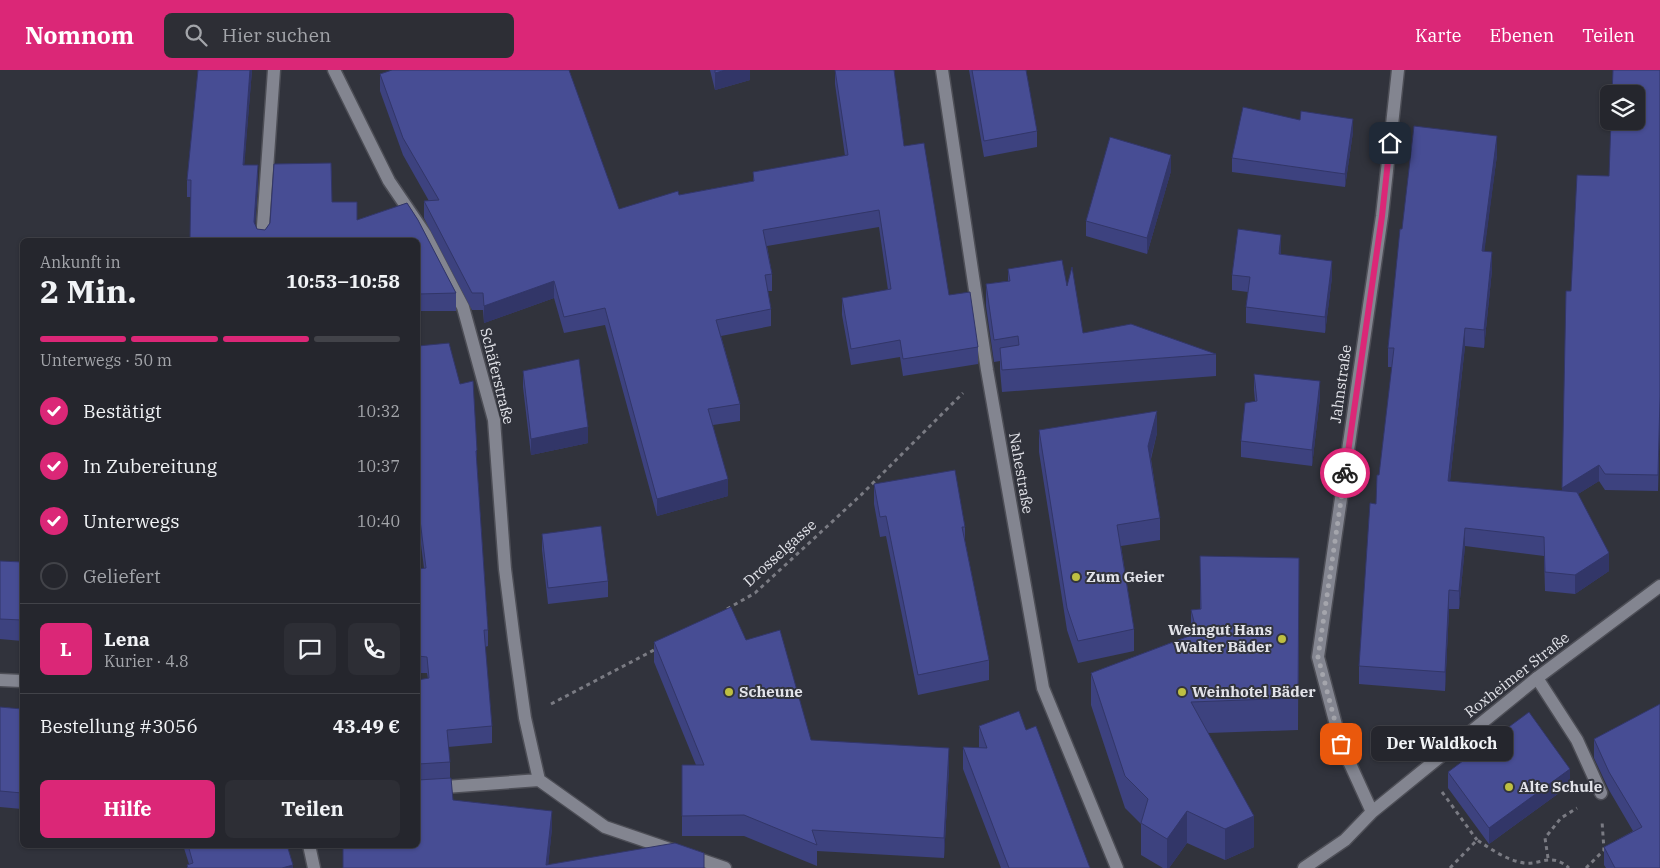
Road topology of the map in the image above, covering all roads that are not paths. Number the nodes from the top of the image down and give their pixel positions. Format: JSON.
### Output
{"nodes":[{"id":1,"x":274,"y":70,"type":"edge"},
{"id":2,"x":334,"y":70,"type":"edge"},
{"id":3,"x":942,"y":70,"type":"edge"},
{"id":4,"x":1398,"y":70,"type":"edge"},
{"id":5,"x":262,"y":238,"type":"edge"},
{"id":6,"x":1660,"y":586,"type":"edge"},
{"id":7,"x":1537,"y":678,"type":"junction"},
{"id":8,"x":0,"y":680,"type":"edge"},
{"id":9,"x":20,"y":681,"type":"edge"},
{"id":10,"x":539,"y":780,"type":"junction"},
{"id":11,"x":420,"y":789,"type":"edge"},
{"id":12,"x":1600,"y":793,"type":"road end"},
{"id":13,"x":1372,"y":812,"type":"junction"},
{"id":14,"x":310,"y":848,"type":"edge"},
{"id":15,"x":314,"y":868,"type":"edge"},
{"id":16,"x":725,"y":868,"type":"edge"},
{"id":17,"x":1117,"y":868,"type":"edge"},
{"id":18,"x":1304,"y":868,"type":"edge"}],
"edges":[{"from":1,"to":5,"type":"street"},
{"from":2,"to":10,"type":"street","name":"Schäferstraße"},
{"from":3,"to":17,"type":"street","name":"Nahestraße"},
{"from":4,"to":13,"type":"street","name":"Jahnstraße"},
{"from":6,"to":7,"type":"street","name":"Roxheimer Straße"},
{"from":7,"to":12,"type":"street"},
{"from":7,"to":13,"type":"street","name":"Roxheimer Straße"},
{"from":8,"to":9,"type":"street"},
{"from":10,"to":11,"type":"street"},
{"from":10,"to":16,"type":"street"},
{"from":13,"to":18,"type":"street","name":"Roxheimer Straße"},
{"from":14,"to":15,"type":"street"}]}
